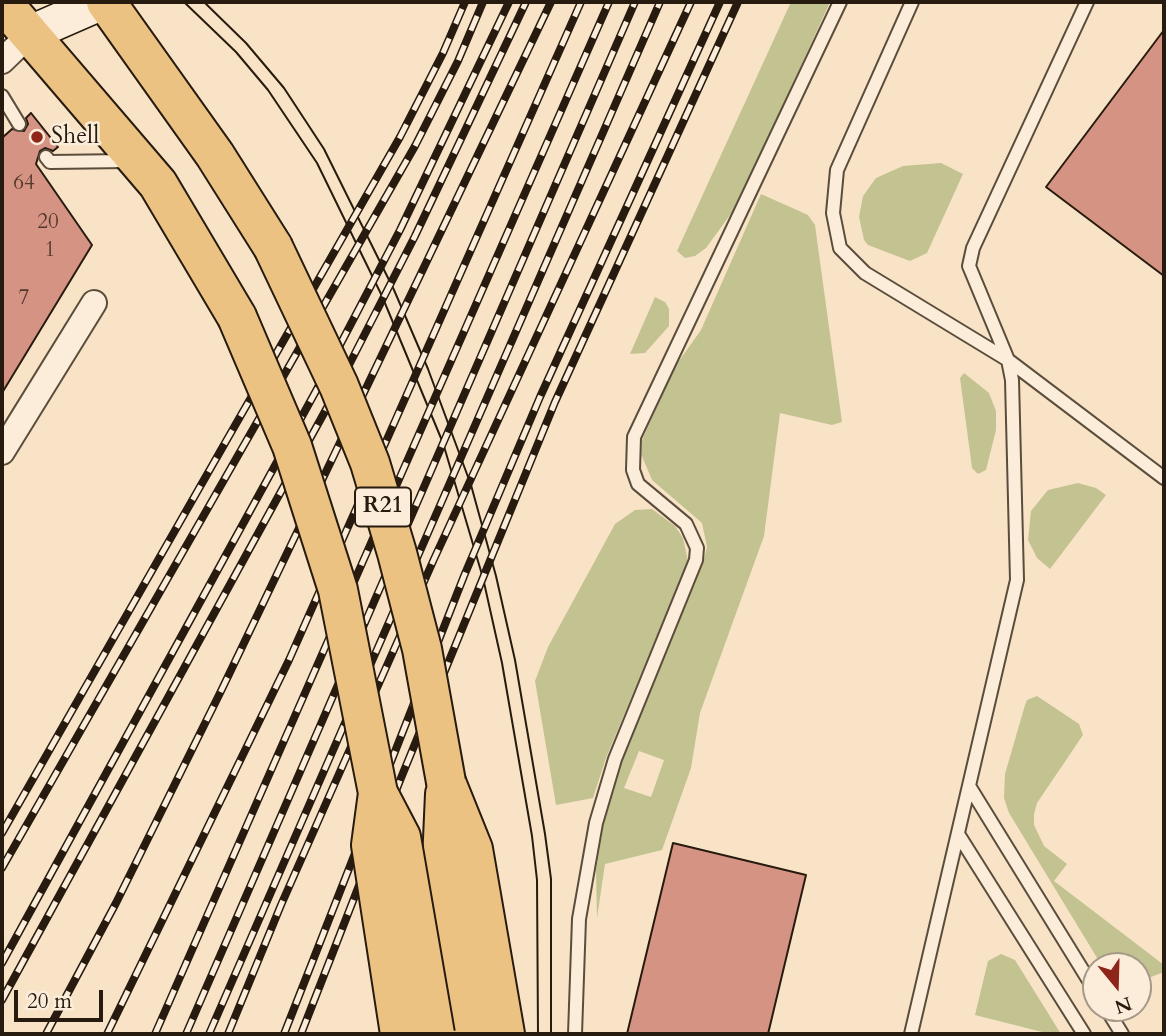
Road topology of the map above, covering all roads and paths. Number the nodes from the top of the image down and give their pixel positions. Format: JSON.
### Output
{"nodes":[{"id":1,"x":2,"y":2,"type":"edge"},
{"id":2,"x":104,"y":2,"type":"edge"},
{"id":3,"x":840,"y":2,"type":"edge"},
{"id":4,"x":912,"y":2,"type":"edge"},
{"id":5,"x":1087,"y":2,"type":"edge"},
{"id":6,"x":31,"y":33,"type":"junction"},
{"id":7,"x":2,"y":61,"type":"edge"},
{"id":8,"x":2,"y":96,"type":"edge"},
{"id":9,"x":19,"y":124,"type":"dead end"},
{"id":10,"x":46,"y":157,"type":"dead end"},
{"id":11,"x":140,"y":160,"type":"junction"},
{"id":12,"x":94,"y":303,"type":"dead end"},
{"id":13,"x":1008,"y":360,"type":"junction"},
{"id":14,"x":2,"y":452,"type":"edge"},
{"id":15,"x":1164,"y":478,"type":"edge"},
{"id":16,"x":446,"y":782,"type":"junction"},
{"id":17,"x":969,"y":786,"type":"junction"},
{"id":18,"x":379,"y":793,"type":"junction"},
{"id":19,"x":958,"y":835,"type":"junction"},
{"id":20,"x":1082,"y":969,"type":"edge"},
{"id":21,"x":400,"y":1034,"type":"edge"},
{"id":22,"x":435,"y":1034,"type":"edge"},
{"id":23,"x":470,"y":1034,"type":"edge"},
{"id":24,"x":505,"y":1034,"type":"edge"},
{"id":25,"x":575,"y":1034,"type":"edge"},
{"id":26,"x":911,"y":1034,"type":"edge"},
{"id":27,"x":1084,"y":1034,"type":"edge"}],
"edges":[{"from":1,"to":6,"type":"main road","number":"R21"},
{"from":2,"to":6,"type":"street"},
{"from":2,"to":16,"type":"main road","number":"R21","bridge":true},
{"from":3,"to":25,"type":"lane"},
{"from":4,"to":13,"type":"lane"},
{"from":5,"to":13,"type":"lane"},
{"from":6,"to":7,"type":"street"},
{"from":6,"to":11,"type":"main road","number":"R21"},
{"from":8,"to":9,"type":"lane"},
{"from":10,"to":11,"type":"lane"},
{"from":11,"to":18,"type":"main road","number":"R21","bridge":true},
{"from":12,"to":14,"type":"street"},
{"from":13,"to":15,"type":"lane"},
{"from":13,"to":17,"type":"lane"},
{"from":16,"to":23,"type":"main road","number":"R21"},
{"from":16,"to":24,"type":"main road"},
{"from":17,"to":19,"type":"lane"},
{"from":17,"to":20,"type":"lane"},
{"from":18,"to":21,"type":"main road","bridge":true},
{"from":18,"to":22,"type":"main road","number":"R21","bridge":true},
{"from":19,"to":26,"type":"lane"},
{"from":19,"to":27,"type":"lane"}]}
